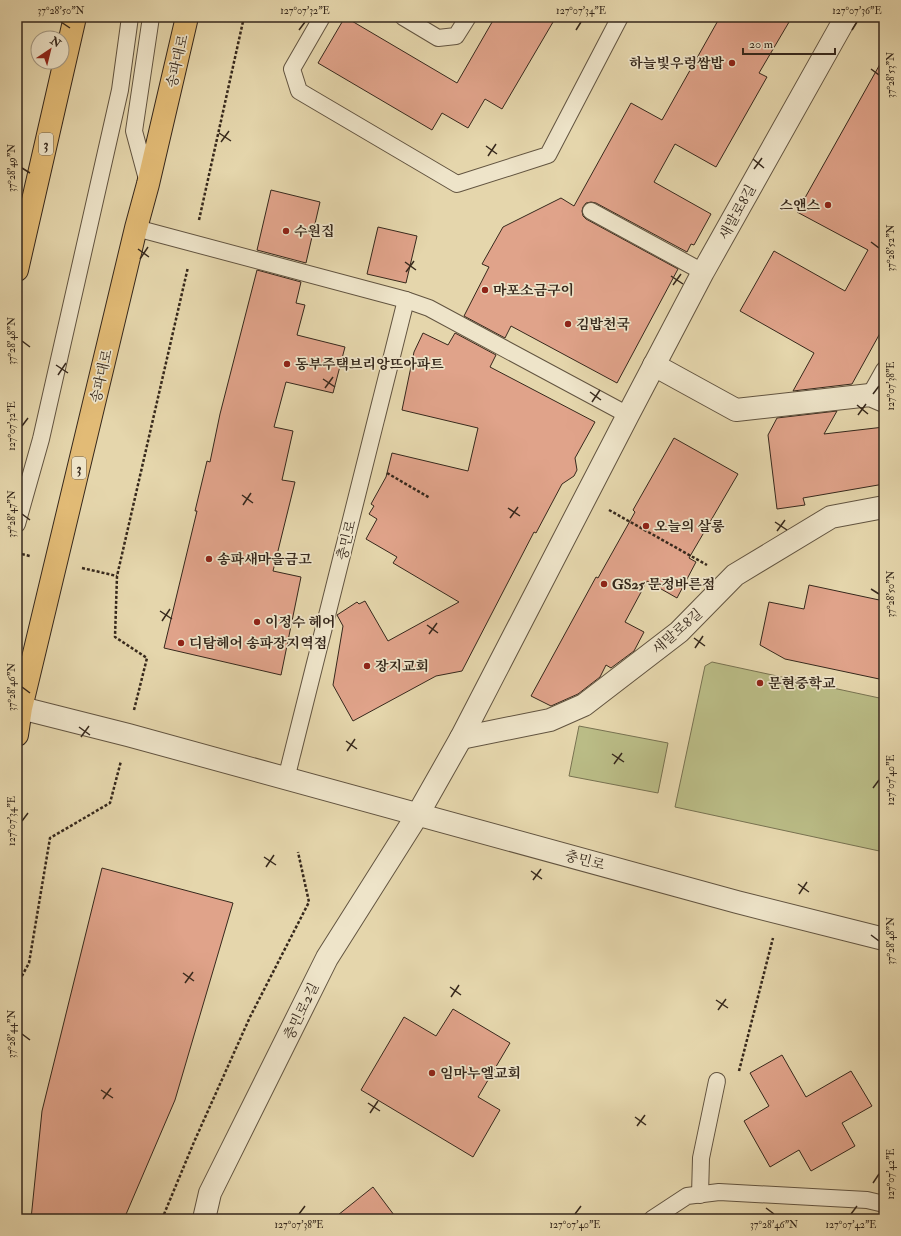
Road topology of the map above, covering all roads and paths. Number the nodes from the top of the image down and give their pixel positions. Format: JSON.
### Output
{"nodes":[{"id":1,"x":75,"y":17,"type":"edge"},
{"id":2,"x":130,"y":17,"type":"edge"},
{"id":3,"x":152,"y":17,"type":"edge"},
{"id":4,"x":187,"y":17,"type":"edge"},
{"id":5,"x":244,"y":17,"type":"edge"},
{"id":6,"x":322,"y":17,"type":"edge"},
{"id":7,"x":403,"y":17,"type":"edge"},
{"id":8,"x":468,"y":17,"type":"edge"},
{"id":9,"x":620,"y":17,"type":"edge"},
{"id":10,"x":846,"y":17,"type":"edge"},
{"id":11,"x":148,"y":184,"type":"junction"},
{"id":12,"x":591,"y":211,"type":"dead end"},
{"id":13,"x":136,"y":228,"type":"junction"},
{"id":14,"x":194,"y":243,"type":"junction"},
{"id":15,"x":17,"y":270,"type":"edge"},
{"id":16,"x":703,"y":272,"type":"junction"},
{"id":17,"x":406,"y":300,"type":"junction"},
{"id":18,"x":654,"y":365,"type":"junction"},
{"id":19,"x":884,"y":370,"type":"edge"},
{"id":20,"x":877,"y":398,"type":"edge"},
{"id":21,"x":628,"y":415,"type":"junction"},
{"id":22,"x":366,"y":460,"type":"junction"},
{"id":23,"x":586,"y":497,"type":"junction"},
{"id":24,"x":430,"y":498,"type":"dead end"},
{"id":25,"x":884,"y":506,"type":"edge"},
{"id":26,"x":17,"y":524,"type":"edge"},
{"id":27,"x":732,"y":578,"type":"junction"},
{"id":28,"x":147,"y":658,"type":"dead end"},
{"id":29,"x":18,"y":710,"type":"edge"},
{"id":30,"x":17,"y":735,"type":"edge"},
{"id":31,"x":461,"y":738,"type":"junction"},
{"id":32,"x":286,"y":779,"type":"junction"},
{"id":33,"x":110,"y":803,"type":"dead end"},
{"id":34,"x":418,"y":814,"type":"junction"},
{"id":35,"x":298,"y":852,"type":"dead end"},
{"id":36,"x":780,"y":913,"type":"junction"},
{"id":37,"x":884,"y":938,"type":"edge"},
{"id":38,"x":17,"y":985,"type":"edge"},
{"id":39,"x":737,"y":1078,"type":"dead end"},
{"id":40,"x":717,"y":1081,"type":"dead end"},
{"id":41,"x":700,"y":1195,"type":"junction"},
{"id":42,"x":884,"y":1204,"type":"edge"},
{"id":43,"x":162,"y":1219,"type":"edge"},
{"id":44,"x":204,"y":1219,"type":"edge"},
{"id":45,"x":652,"y":1219,"type":"edge"}],
"edges":[{"from":1,"to":15,"type":"main road","number":"3"},
{"from":2,"to":26,"type":"lane"},
{"from":3,"to":11,"type":"lane"},
{"from":4,"to":11,"type":"main road","name":"송파대로","number":"3"},
{"from":5,"to":14,"type":"path"},
{"from":6,"to":9,"type":"lane"},
{"from":7,"to":8,"type":"lane"},
{"from":10,"to":16,"type":"street","name":"새말로8길"},
{"from":11,"to":13,"type":"main road","name":"송파대로","number":"3"},
{"from":12,"to":16,"type":"lane"},
{"from":13,"to":14,"type":"lane"},
{"from":13,"to":29,"type":"main road","name":"송파대로","number":"3"},
{"from":14,"to":17,"type":"lane"},
{"from":14,"to":28,"type":"path"},
{"from":16,"to":18,"type":"street","name":"새말로8길"},
{"from":17,"to":21,"type":"lane"},
{"from":17,"to":22,"type":"lane","name":"충민로"},
{"from":18,"to":20,"type":"street"},
{"from":18,"to":21,"type":"street","name":"새말로8길"},
{"from":19,"to":20,"type":"lane"},
{"from":21,"to":23,"type":"street","name":"새말로8길"},
{"from":22,"to":24,"type":"path"},
{"from":22,"to":32,"type":"lane","name":"충민로"},
{"from":23,"to":27,"type":"path"},
{"from":23,"to":31,"type":"street","name":"새말로8길"},
{"from":25,"to":27,"type":"street","name":"새말로8길"},
{"from":27,"to":31,"type":"street","name":"새말로8길"},
{"from":29,"to":30,"type":"main road","name":"송파대로","number":"3"},
{"from":29,"to":32,"type":"street","name":"충민로"},
{"from":31,"to":34,"type":"street","name":"새말로8길"},
{"from":32,"to":34,"type":"street","name":"충민로"},
{"from":33,"to":38,"type":"path"},
{"from":34,"to":36,"type":"street","name":"충민로"},
{"from":34,"to":44,"type":"street","name":"충민로2길"},
{"from":35,"to":43,"type":"path"},
{"from":36,"to":37,"type":"street","name":"충민로"},
{"from":36,"to":39,"type":"path"},
{"from":40,"to":41,"type":"lane"},
{"from":41,"to":42,"type":"lane"},
{"from":41,"to":45,"type":"lane"}]}
